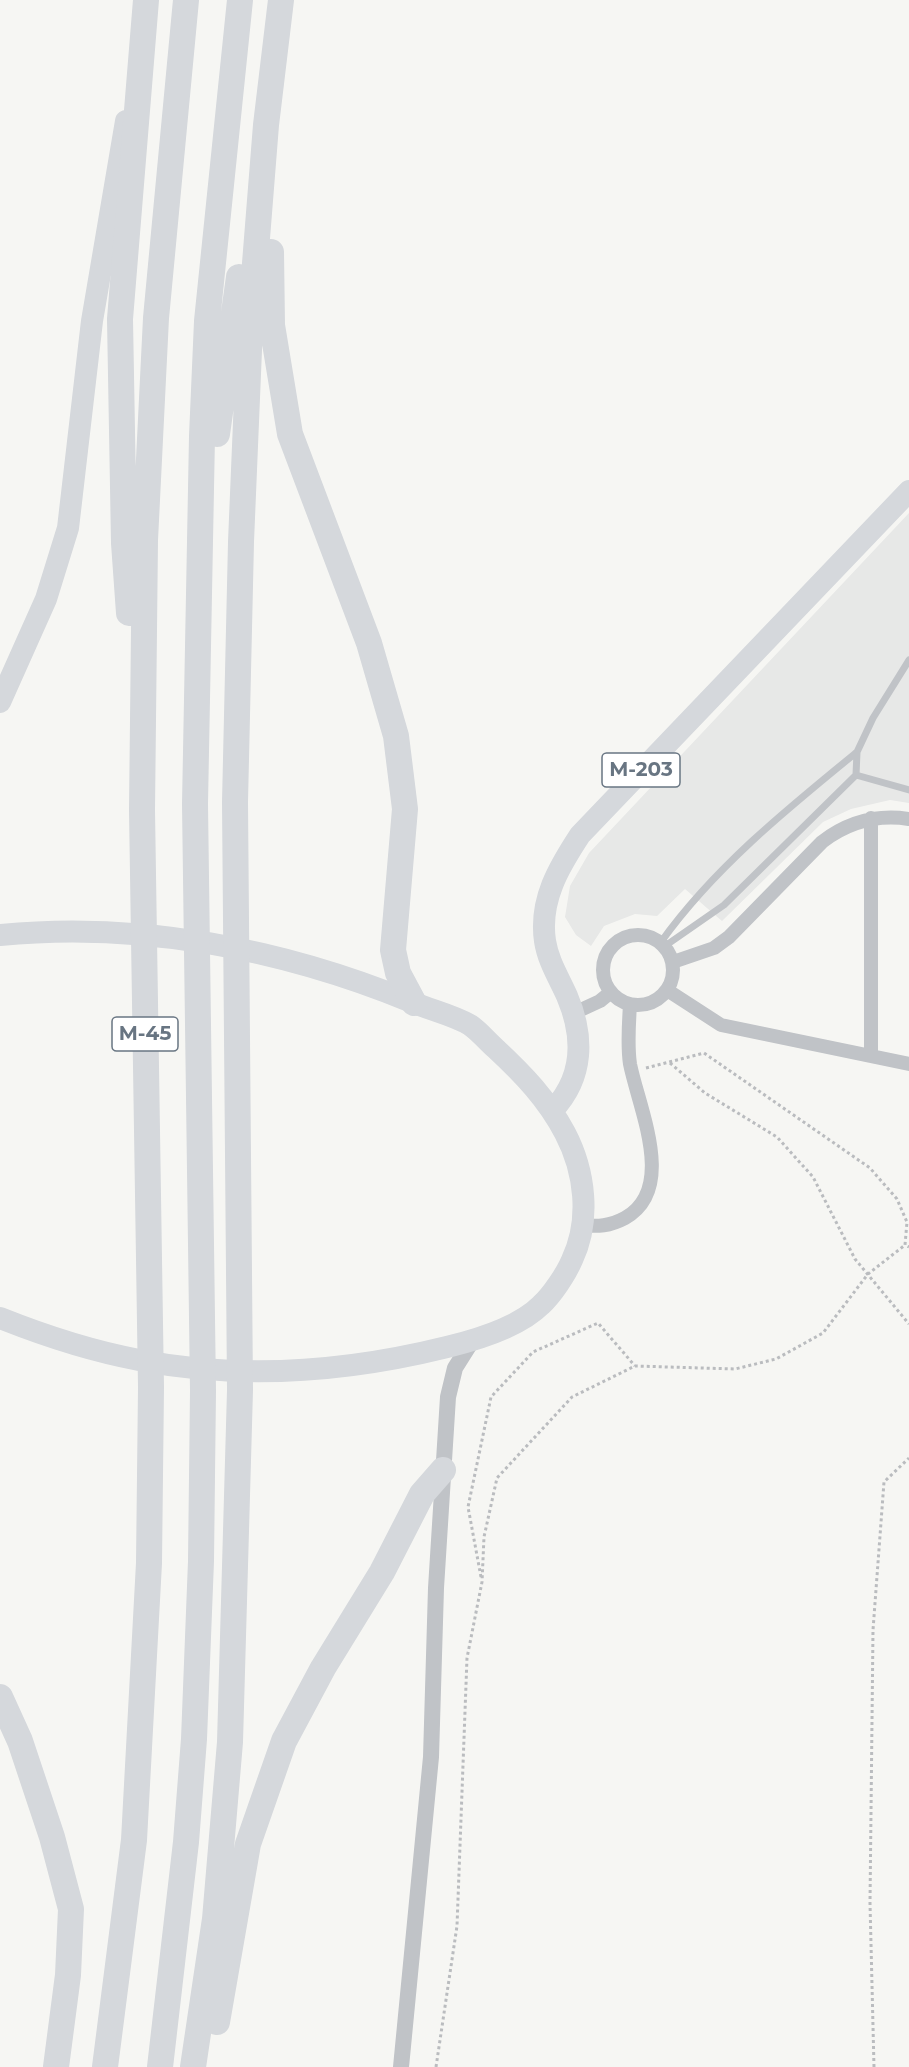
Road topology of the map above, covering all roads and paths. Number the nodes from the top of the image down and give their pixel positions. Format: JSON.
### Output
{"nodes":[{"id":1,"x":186,"y":0,"type":"edge"},
{"id":2,"x":240,"y":0,"type":"edge"},
{"id":3,"x":281,"y":0,"type":"edge"},
{"id":4,"x":288,"y":0,"type":"edge"},
{"id":5,"x":145,"y":9,"type":"edge"},
{"id":6,"x":266,"y":125,"type":"junction"},
{"id":7,"x":909,"y":491,"type":"edge"},
{"id":8,"x":199,"y":540,"type":"junction"},
{"id":9,"x":909,"y":660,"type":"edge"},
{"id":10,"x":0,"y":702,"type":"edge"},
{"id":11,"x":857,"y":752,"type":"junction"},
{"id":12,"x":856,"y":775,"type":"junction"},
{"id":13,"x":909,"y":790,"type":"edge"},
{"id":14,"x":142,"y":810,"type":"junction"},
{"id":15,"x":871,"y":818,"type":"junction"},
{"id":16,"x":909,"y":819,"type":"edge"},
{"id":17,"x":0,"y":935,"type":"edge"},
{"id":18,"x":663,"y":944,"type":"junction"},
{"id":19,"x":673,"y":962,"type":"junction"},
{"id":20,"x":667,"y":990,"type":"junction"},
{"id":21,"x":611,"y":992,"type":"junction"},
{"id":22,"x":414,"y":1003,"type":"junction"},
{"id":23,"x":630,"y":1004,"type":"junction"},
{"id":24,"x":574,"y":1013,"type":"junction"},
{"id":25,"x":871,"y":1056,"type":"junction"},
{"id":26,"x":669,"y":1062,"type":"junction"},
{"id":27,"x":909,"y":1064,"type":"edge"},
{"id":28,"x":632,"y":1072,"type":"junction"},
{"id":29,"x":553,"y":1110,"type":"junction"},
{"id":30,"x":581,"y":1225,"type":"junction"},
{"id":31,"x":907,"y":1246,"type":"edge"},
{"id":32,"x":868,"y":1274,"type":"junction"},
{"id":33,"x":0,"y":1318,"type":"edge"},
{"id":34,"x":909,"y":1324,"type":"edge"},
{"id":35,"x":472,"y":1341,"type":"junction"},
{"id":36,"x":635,"y":1366,"type":"junction"},
{"id":37,"x":909,"y":1458,"type":"edge"},
{"id":38,"x":443,"y":1470,"type":"junction"},
{"id":39,"x":482,"y":1582,"type":"junction"},
{"id":40,"x":0,"y":1697,"type":"edge"},
{"id":41,"x":56,"y":2067,"type":"edge"},
{"id":42,"x":105,"y":2067,"type":"edge"},
{"id":43,"x":160,"y":2067,"type":"edge"},
{"id":44,"x":193,"y":2067,"type":"edge"},
{"id":45,"x":209,"y":2067,"type":"edge"},
{"id":46,"x":401,"y":2067,"type":"edge"},
{"id":47,"x":436,"y":2067,"type":"edge"},
{"id":48,"x":874,"y":2067,"type":"edge"}],
"edges":[{"from":1,"to":14,"type":"highway","number":"M-45"},
{"from":2,"to":8,"type":"highway","number":"M-45"},
{"from":3,"to":6,"type":"highway"},
{"from":4,"to":22,"type":"highway"},
{"from":5,"to":10,"type":"main road"},
{"from":5,"to":14,"type":"highway"},
{"from":6,"to":8,"type":"highway"},
{"from":6,"to":44,"type":"highway"},
{"from":7,"to":24,"type":"main road","number":"M-203"},
{"from":8,"to":43,"type":"highway","number":"M-45"},
{"from":9,"to":11,"type":"lane"},
{"from":11,"to":12,"type":"lane"},
{"from":11,"to":18,"type":"lane"},
{"from":12,"to":13,"type":"lane"},
{"from":12,"to":18,"type":"lane"},
{"from":14,"to":42,"type":"highway","number":"M-45"},
{"from":15,"to":16,"type":"street"},
{"from":15,"to":19,"type":"street"},
{"from":15,"to":25,"type":"street"},
{"from":17,"to":22,"type":"main road"},
{"from":18,"to":19,"type":"street"},
{"from":18,"to":21,"type":"street"},
{"from":19,"to":20,"type":"street"},
{"from":20,"to":23,"type":"street"},
{"from":20,"to":25,"type":"street"},
{"from":21,"to":23,"type":"street"},
{"from":21,"to":24,"type":"street"},
{"from":22,"to":29,"type":"main road"},
{"from":23,"to":28,"type":"street"},
{"from":24,"to":29,"type":"main road","number":"M-203"},
{"from":25,"to":27,"type":"street"},
{"from":26,"to":28,"type":"path"},
{"from":26,"to":31,"type":"path"},
{"from":26,"to":32,"type":"path"},
{"from":28,"to":30,"type":"street"},
{"from":29,"to":30,"type":"main road"},
{"from":30,"to":35,"type":"main road"},
{"from":31,"to":32,"type":"path"},
{"from":32,"to":34,"type":"path"},
{"from":32,"to":36,"type":"path"},
{"from":33,"to":35,"type":"main road"},
{"from":35,"to":38,"type":"street"},
{"from":36,"to":39,"type":"path"},
{"from":36,"to":39,"type":"path"},
{"from":37,"to":48,"type":"path"},
{"from":38,"to":45,"type":"highway"},
{"from":38,"to":46,"type":"street"},
{"from":39,"to":47,"type":"path"},
{"from":40,"to":41,"type":"highway"}]}
